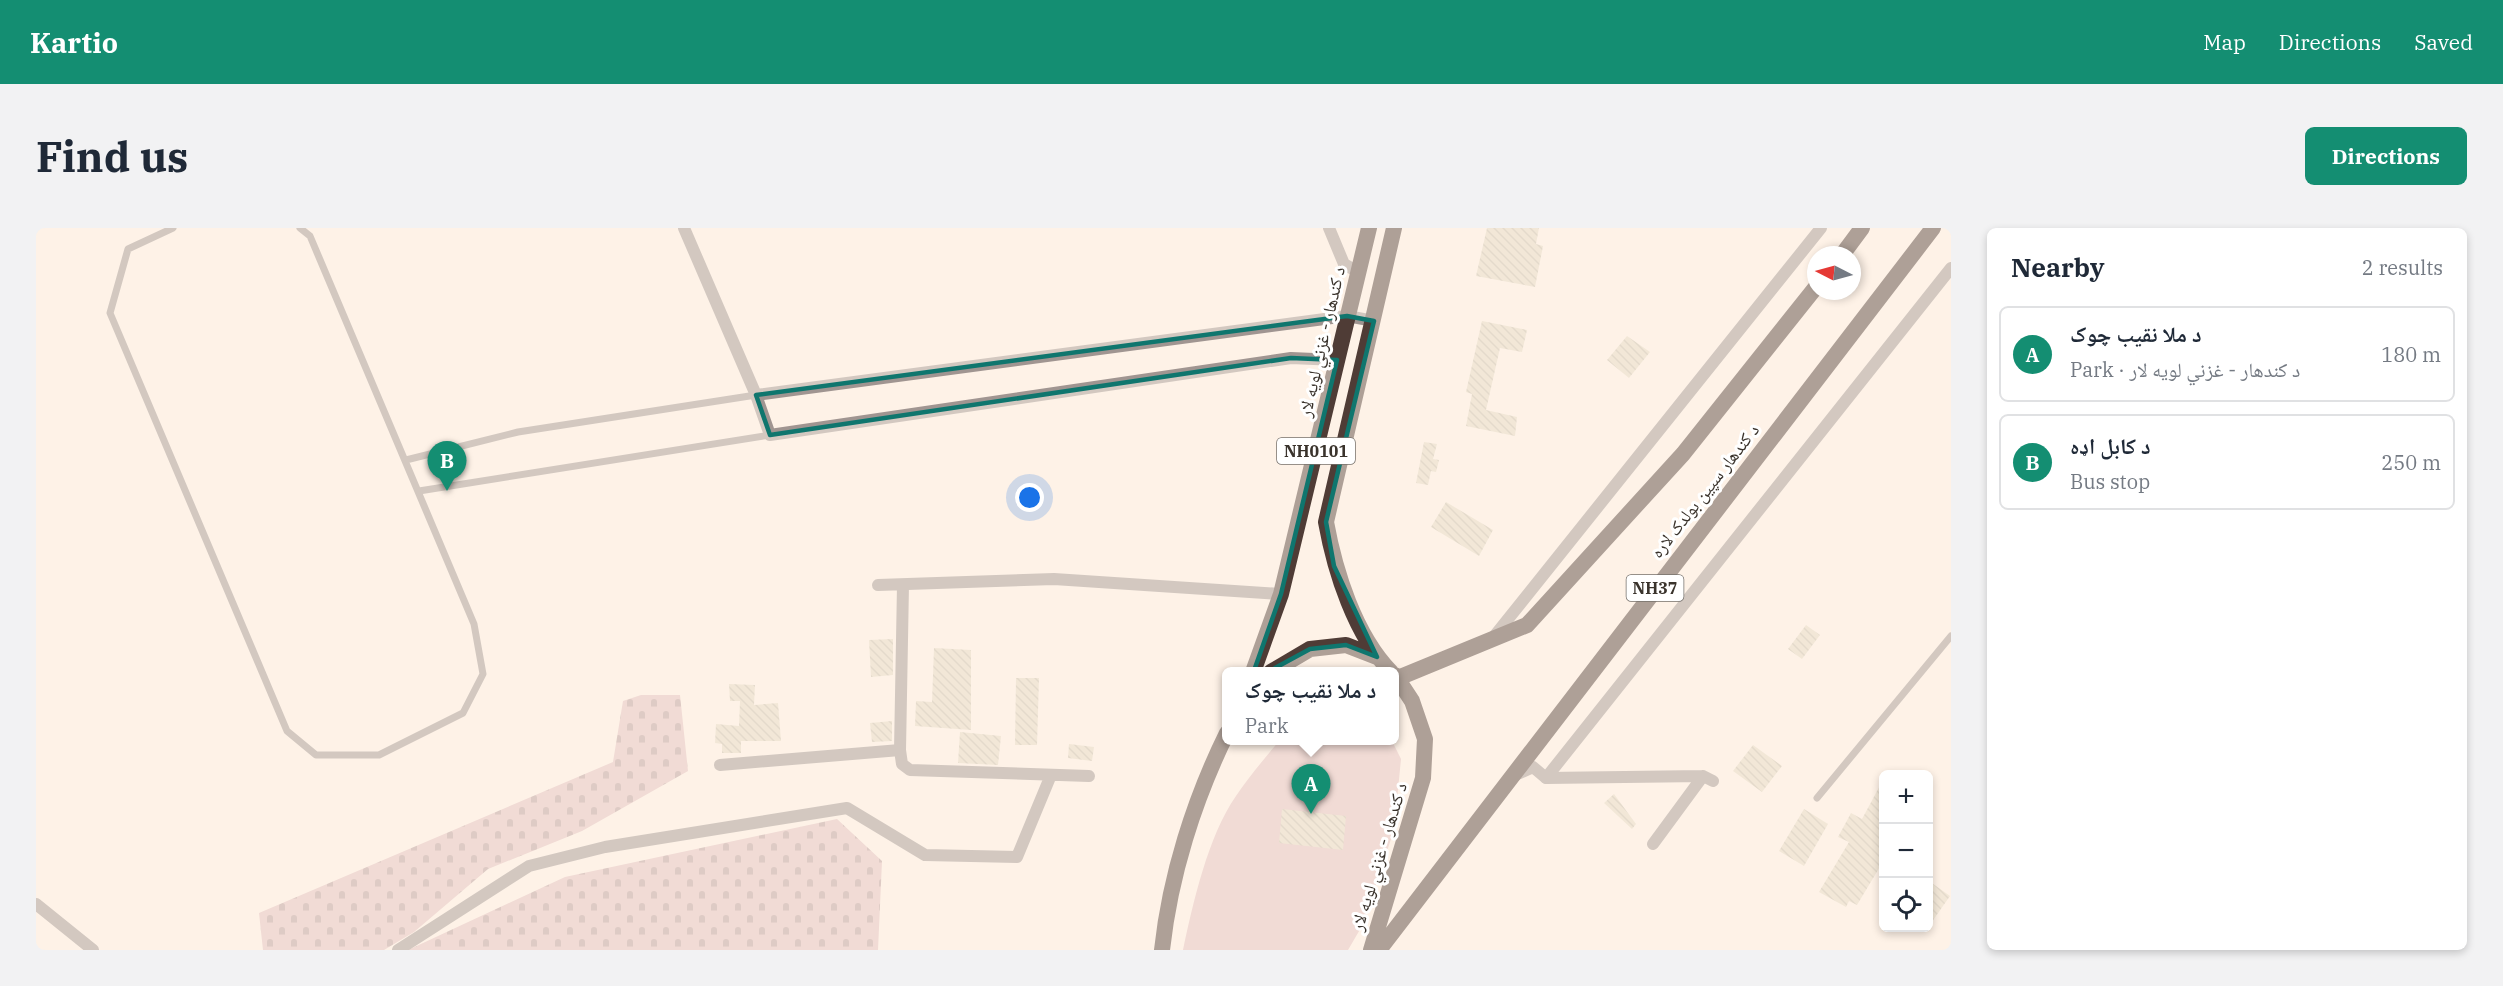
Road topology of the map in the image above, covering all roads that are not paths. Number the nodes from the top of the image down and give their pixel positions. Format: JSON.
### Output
{"nodes":[{"id":1,"x":173,"y":228,"type":"edge"},
{"id":2,"x":300,"y":228,"type":"edge"},
{"id":3,"x":684,"y":228,"type":"edge"},
{"id":4,"x":1329,"y":228,"type":"edge"},
{"id":5,"x":1369,"y":228,"type":"edge"},
{"id":6,"x":1394,"y":228,"type":"edge"},
{"id":7,"x":1821,"y":228,"type":"edge"},
{"id":8,"x":1862,"y":228,"type":"edge"},
{"id":9,"x":1933,"y":228,"type":"edge"},
{"id":10,"x":1849,"y":246,"type":"edge"},
{"id":11,"x":1358,"y":272,"type":"junction"},
{"id":12,"x":1949,"y":274,"type":"edge"},
{"id":13,"x":1807,"y":298,"type":"edge"},
{"id":14,"x":1347,"y":315,"type":"junction"},
{"id":15,"x":1374,"y":321,"type":"junction"},
{"id":16,"x":1338,"y":360,"type":"junction"},
{"id":17,"x":756,"y":394,"type":"junction"},
{"id":18,"x":770,"y":435,"type":"junction"},
{"id":19,"x":406,"y":460,"type":"junction"},
{"id":20,"x":420,"y":491,"type":"junction"},
{"id":21,"x":878,"y":585,"type":"dead end"},
{"id":22,"x":903,"y":585,"type":"junction"},
{"id":23,"x":1281,"y":594,"type":"junction"},
{"id":24,"x":1951,"y":636,"type":"edge"},
{"id":25,"x":1491,"y":640,"type":"junction"},
{"id":26,"x":1377,"y":657,"type":"junction"},
{"id":27,"x":1255,"y":667,"type":"edge"},
{"id":28,"x":1279,"y":667,"type":"edge"},
{"id":29,"x":1387,"y":667,"type":"edge"},
{"id":30,"x":1399,"y":674,"type":"edge"},
{"id":31,"x":1399,"y":681,"type":"edge"},
{"id":32,"x":1222,"y":743,"type":"edge"},
{"id":33,"x":900,"y":750,"type":"junction"},
{"id":34,"x":720,"y":765,"type":"dead end"},
{"id":35,"x":1051,"y":775,"type":"junction"},
{"id":36,"x":1089,"y":776,"type":"dead end"},
{"id":37,"x":1509,"y":777,"type":"junction"},
{"id":38,"x":1546,"y":778,"type":"junction"},
{"id":39,"x":1817,"y":798,"type":"dead end"},
{"id":40,"x":1653,"y":844,"type":"dead end"},
{"id":41,"x":36,"y":904,"type":"edge"},
{"id":42,"x":93,"y":950,"type":"edge"},
{"id":43,"x":398,"y":950,"type":"edge"},
{"id":44,"x":1162,"y":950,"type":"edge"},
{"id":45,"x":1371,"y":950,"type":"edge"},
{"id":46,"x":1379,"y":950,"type":"edge"}],
"edges":[{"from":1,"to":20,"type":"lane"},
{"from":2,"to":19,"type":"lane"},
{"from":3,"to":17,"type":"street"},
{"from":4,"to":11,"type":"street"},
{"from":5,"to":11,"type":"highway","name":"د کندهار - غزني لويه لار","number":"NH0101"},
{"from":6,"to":15,"type":"highway","name":"د کندهار - غزني لويه لار","number":"NH0101"},
{"from":7,"to":25,"type":"street"},
{"from":8,"to":10,"type":"highway"},
{"from":9,"to":37,"type":"highway","name":"د کندهار سپین بولدک لاره","number":"NH37"},
{"from":11,"to":14,"type":"highway","name":"د کندهار - غزني لويه لار","number":"NH0101"},
{"from":12,"to":38,"type":"street"},
{"from":13,"to":25,"type":"highway"},
{"from":14,"to":15,"type":"street"},
{"from":14,"to":16,"type":"highway","name":"د کندهار - غزني لويه لار","number":"NH0101"},
{"from":14,"to":17,"type":"street"},
{"from":15,"to":26,"type":"highway","name":"د کندهار - غزني لويه لار","number":"NH0101"},
{"from":16,"to":18,"type":"street"},
{"from":16,"to":23,"type":"highway","name":"د کندهار - غزني لويه لار","number":"NH0101"},
{"from":17,"to":18,"type":"street"},
{"from":17,"to":19,"type":"lane"},
{"from":18,"to":20,"type":"lane"},
{"from":19,"to":20,"type":"lane"},
{"from":21,"to":22,"type":"street"},
{"from":22,"to":23,"type":"street"},
{"from":22,"to":33,"type":"street"},
{"from":23,"to":27,"type":"highway","name":"د کندهار - غزني لويه لار","number":"NH0101"},
{"from":24,"to":39,"type":"lane"},
{"from":25,"to":30,"type":"highway"},
{"from":26,"to":28,"type":"highway","name":"د کندهار - غزني لويه لار","number":"NH0101"},
{"from":26,"to":29,"type":"highway","name":"د کندهار - غزني لويه لار","number":"NH0101"},
{"from":31,"to":45,"type":"highway","name":"د کندهار - غزني لويه لار","number":"NH0101"},
{"from":32,"to":44,"type":"highway"},
{"from":33,"to":34,"type":"street"},
{"from":33,"to":35,"type":"street"},
{"from":35,"to":36,"type":"street"},
{"from":35,"to":43,"type":"street"},
{"from":37,"to":38,"type":"street"},
{"from":37,"to":46,"type":"highway","name":"د کندهار سپین بولدک لاره","number":"NH37"},
{"from":38,"to":40,"type":"street"},
{"from":41,"to":42,"type":"street"}]}
